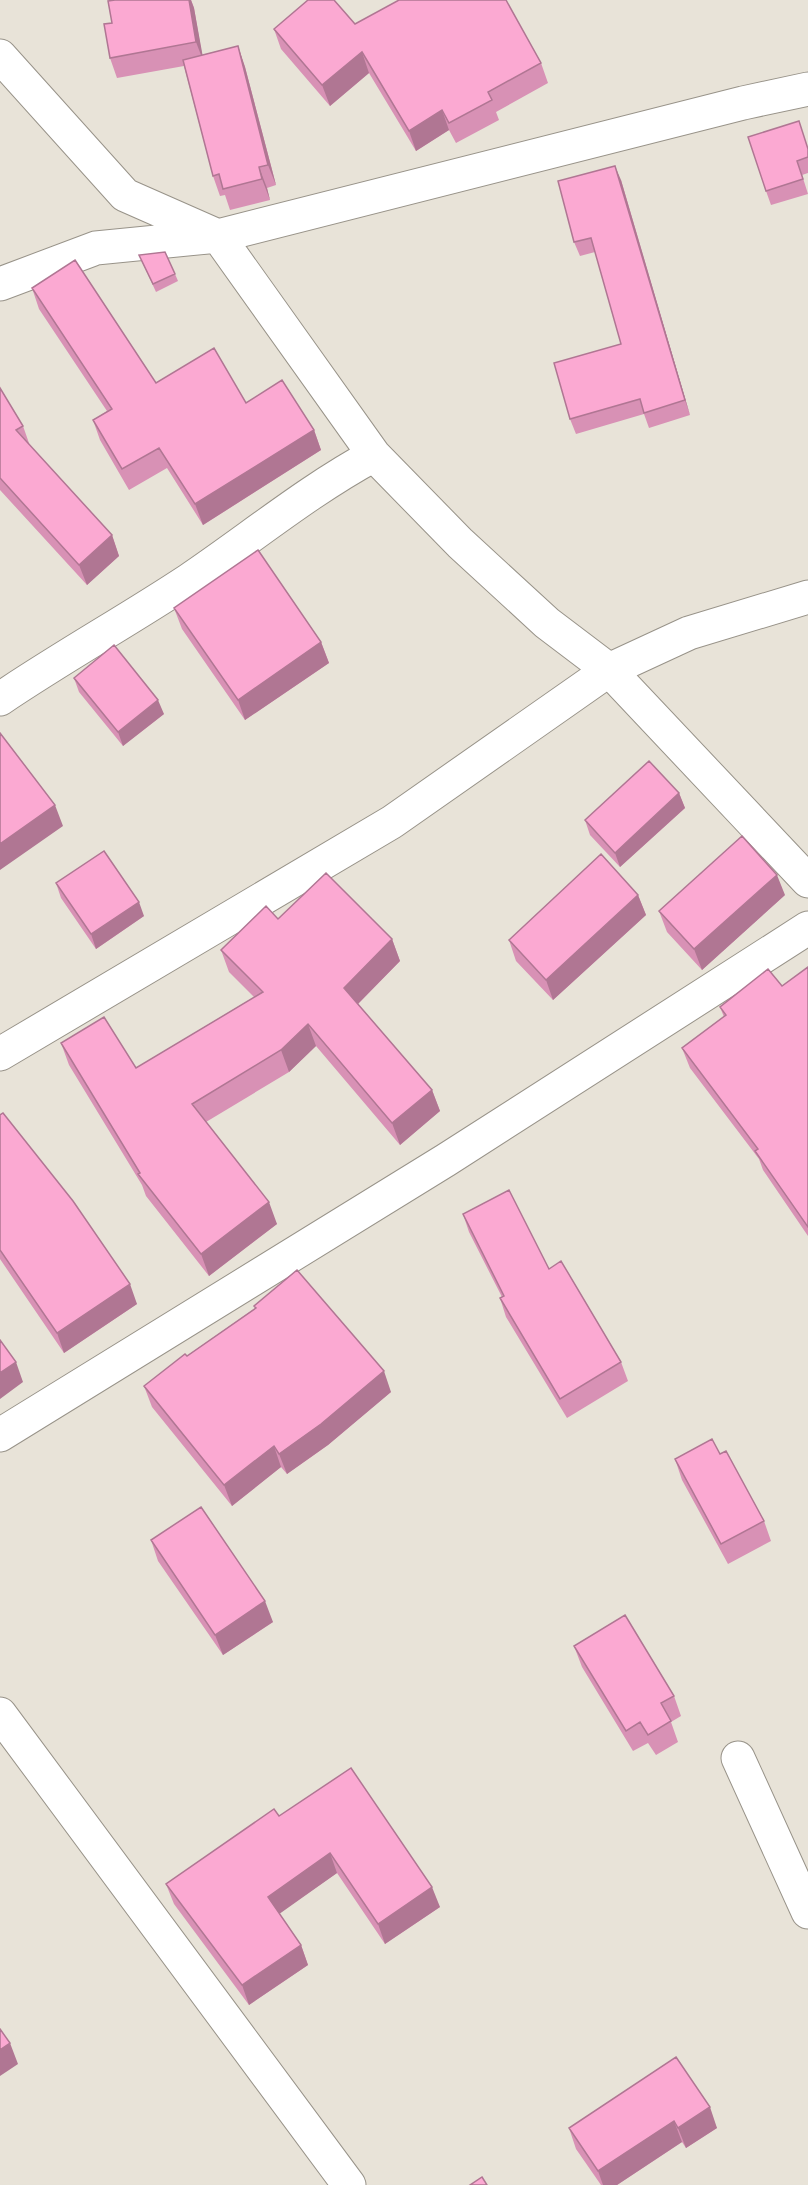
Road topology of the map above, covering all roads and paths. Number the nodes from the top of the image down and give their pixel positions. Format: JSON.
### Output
{"nodes":[{"id":1,"x":0,"y":56,"type":"edge"},
{"id":2,"x":808,"y":89,"type":"edge"},
{"id":3,"x":218,"y":236,"type":"junction"},
{"id":4,"x":0,"y":284,"type":"edge"},
{"id":5,"x":375,"y":455,"type":"junction"},
{"id":6,"x":808,"y":597,"type":"edge"},
{"id":7,"x":609,"y":670,"type":"junction"},
{"id":8,"x":0,"y":699,"type":"edge"},
{"id":9,"x":808,"y":882,"type":"edge"},
{"id":10,"x":808,"y":928,"type":"edge"},
{"id":11,"x":0,"y":1054,"type":"edge"},
{"id":12,"x":0,"y":1435,"type":"edge"},
{"id":13,"x":0,"y":1714,"type":"edge"},
{"id":14,"x":738,"y":1758,"type":"dead end"},
{"id":15,"x":808,"y":1912,"type":"edge"},
{"id":16,"x":349,"y":2185,"type":"edge"}],
"edges":[{"from":1,"to":3,"type":"street"},
{"from":2,"to":3,"type":"street"},
{"from":3,"to":4,"type":"street"},
{"from":3,"to":5,"type":"street"},
{"from":5,"to":7,"type":"street"},
{"from":5,"to":8,"type":"street"},
{"from":6,"to":7,"type":"street"},
{"from":7,"to":9,"type":"street"},
{"from":7,"to":11,"type":"street"},
{"from":10,"to":12,"type":"street"},
{"from":13,"to":16,"type":"street"},
{"from":14,"to":15,"type":"street"}]}
